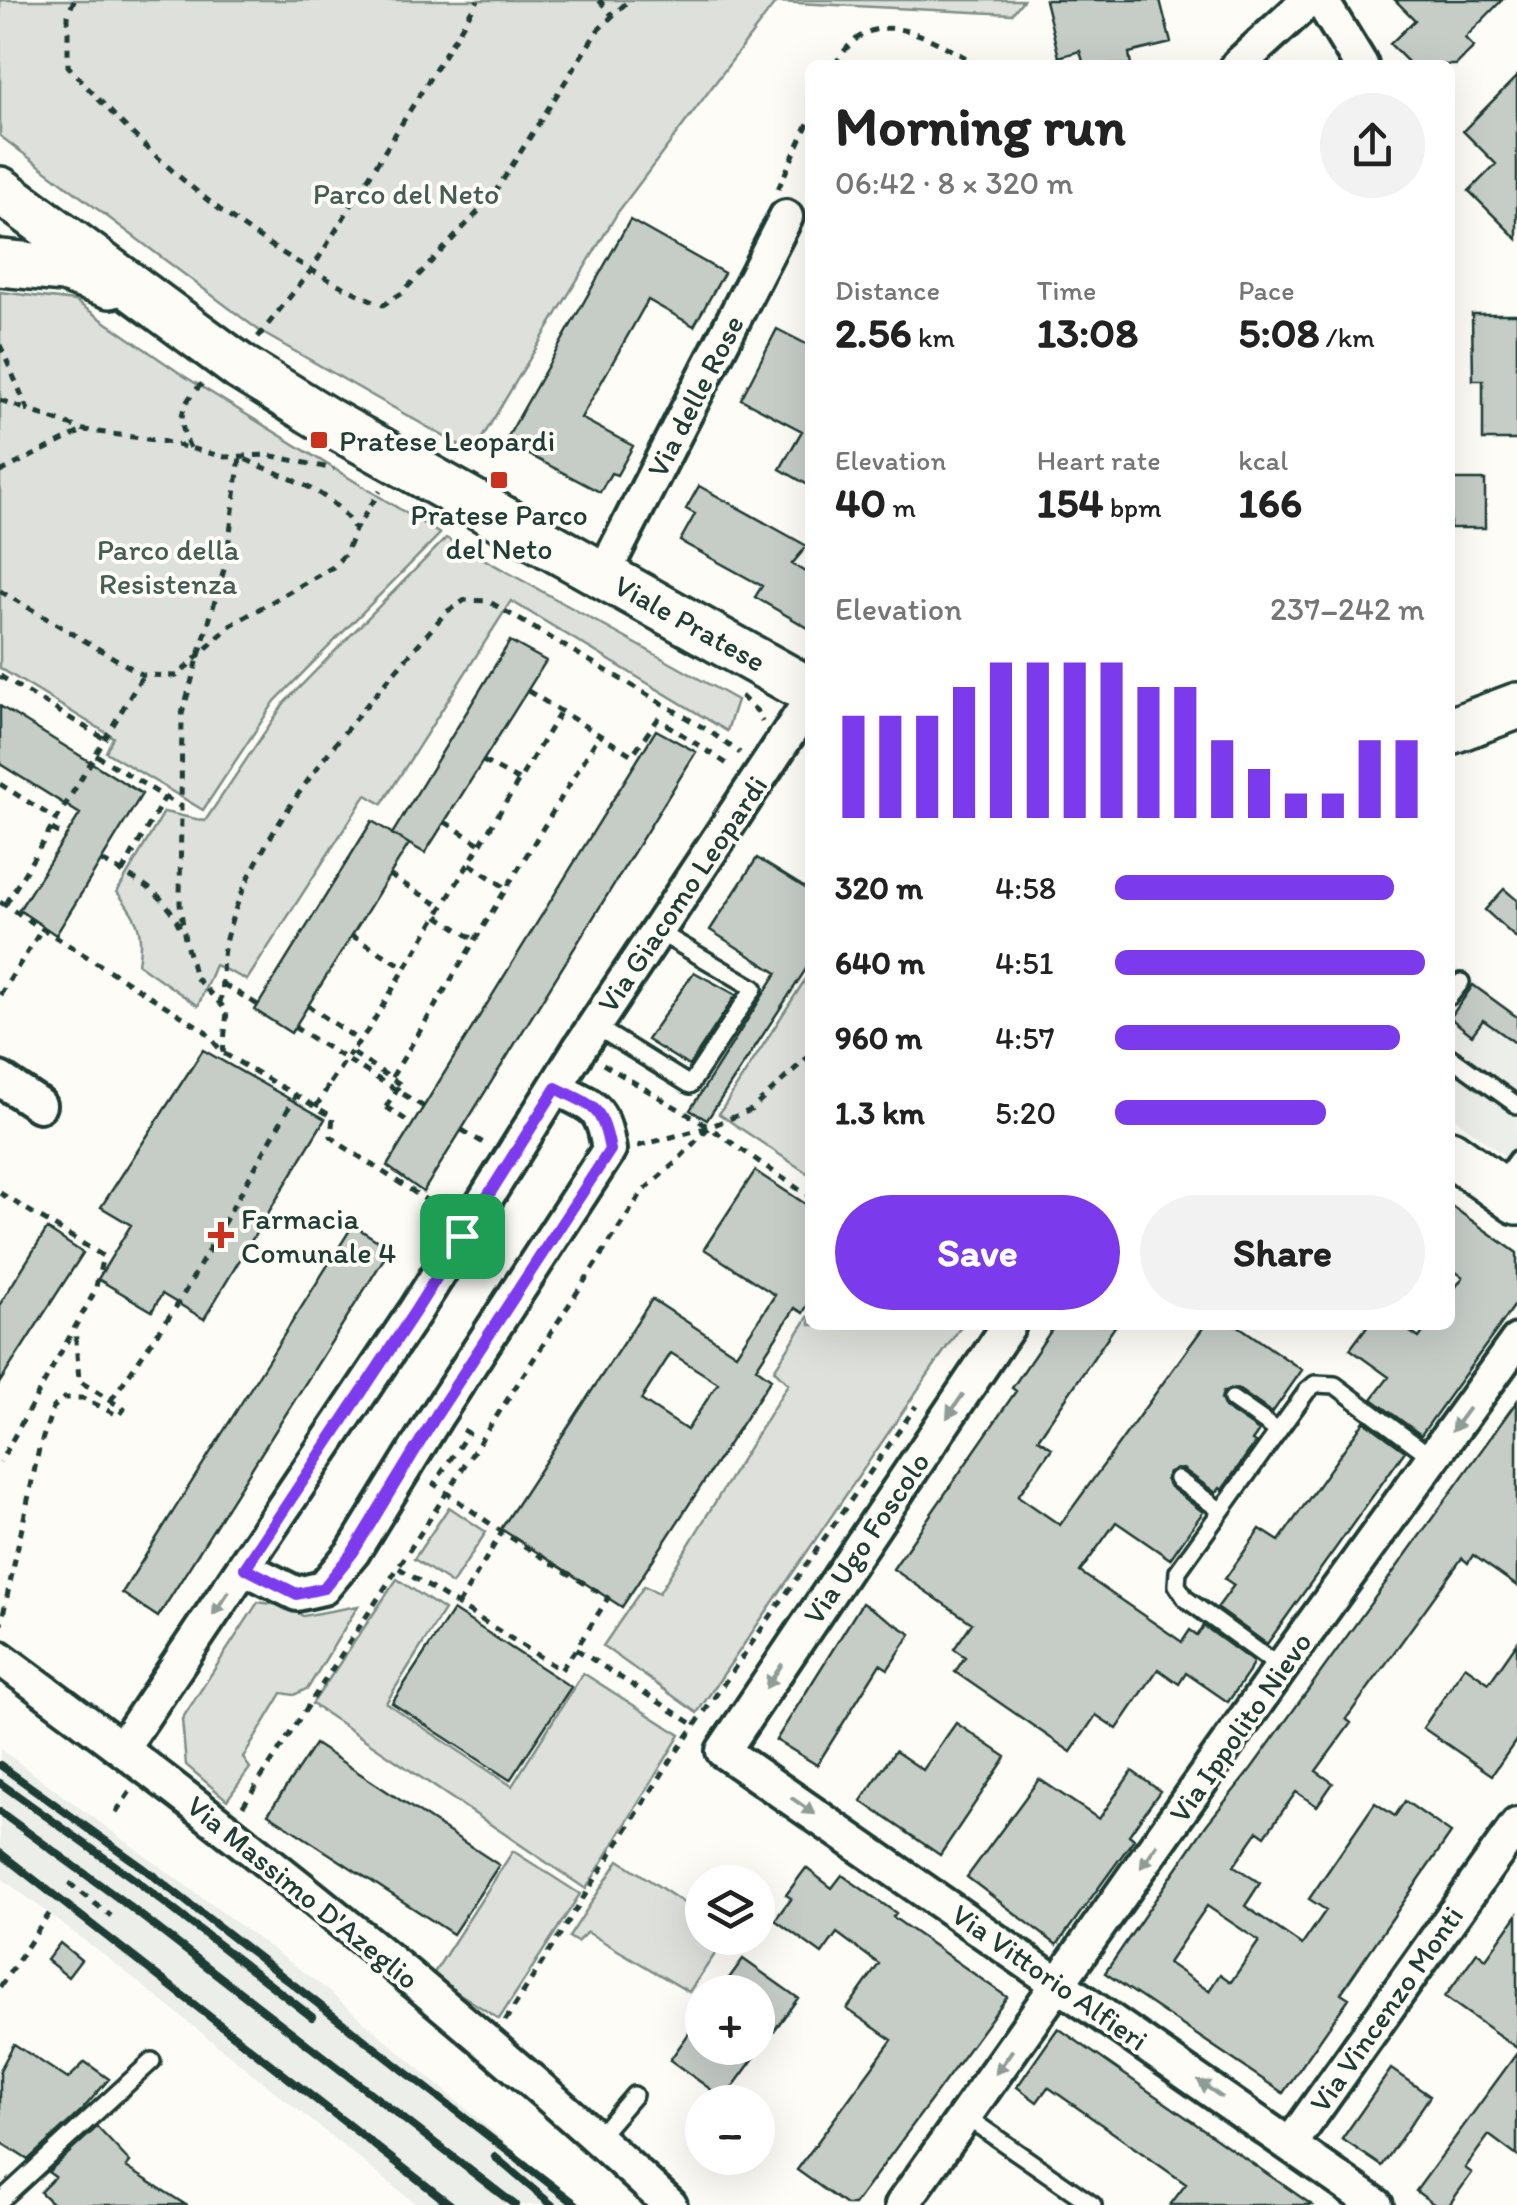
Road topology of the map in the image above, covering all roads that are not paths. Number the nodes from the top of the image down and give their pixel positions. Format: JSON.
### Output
{"nodes":[{"id":1,"x":1309,"y":0,"type":"edge"},
{"id":2,"x":1322,"y":0,"type":"edge"},
{"id":3,"x":1243,"y":60,"type":"edge"},
{"id":4,"x":1358,"y":60,"type":"edge"},
{"id":5,"x":0,"y":190,"type":"edge"},
{"id":6,"x":786,"y":217,"type":"road end"},
{"id":7,"x":0,"y":263,"type":"edge"},
{"id":8,"x":160,"y":310,"type":"junction"},
{"id":9,"x":603,"y":574,"type":"junction"},
{"id":10,"x":805,"y":684,"type":"edge"},
{"id":11,"x":805,"y":688,"type":"edge"},
{"id":12,"x":1517,"y":706,"type":"edge"},
{"id":13,"x":1455,"y":729,"type":"edge"},
{"id":14,"x":1517,"y":732,"type":"edge"},
{"id":15,"x":1455,"y":753,"type":"edge"},
{"id":16,"x":657,"y":931,"type":"junction"},
{"id":17,"x":1462,"y":982,"type":"dead end"},
{"id":18,"x":1455,"y":990,"type":"edge"},
{"id":19,"x":587,"y":1037,"type":"junction"},
{"id":20,"x":1455,"y":1061,"type":"edge"},
{"id":21,"x":0,"y":1080,"type":"edge"},
{"id":22,"x":556,"y":1088,"type":"junction"},
{"id":23,"x":39,"y":1105,"type":"dead end"},
{"id":24,"x":1517,"y":1106,"type":"edge"},
{"id":25,"x":1455,"y":1154,"type":"edge"},
{"id":26,"x":1510,"y":1182,"type":"edge"},
{"id":27,"x":1006,"y":1330,"type":"edge"},
{"id":28,"x":1517,"y":1341,"type":"edge"},
{"id":29,"x":1232,"y":1399,"type":"dead end"},
{"id":30,"x":1278,"y":1431,"type":"junction"},
{"id":31,"x":1433,"y":1458,"type":"junction"},
{"id":32,"x":1177,"y":1479,"type":"dead end"},
{"id":33,"x":1220,"y":1510,"type":"junction"},
{"id":34,"x":245,"y":1568,"type":"junction"},
{"id":35,"x":0,"y":1658,"type":"edge"},
{"id":36,"x":1280,"y":1668,"type":"junction"},
{"id":37,"x":122,"y":1748,"type":"junction"},
{"id":38,"x":723,"y":1751,"type":"joint"},
{"id":39,"x":1517,"y":1825,"type":"edge"},
{"id":40,"x":1060,"y":1983,"type":"junction"},
{"id":41,"x":152,"y":2060,"type":"dead end"},
{"id":42,"x":634,"y":2095,"type":"dead end"},
{"id":43,"x":966,"y":2116,"type":"junction"},
{"id":44,"x":598,"y":2138,"type":"junction"},
{"id":45,"x":1290,"y":2144,"type":"junction"},
{"id":46,"x":0,"y":2201,"type":"edge"},
{"id":47,"x":670,"y":2205,"type":"edge"},
{"id":48,"x":902,"y":2205,"type":"edge"},
{"id":49,"x":1093,"y":2205,"type":"edge"},
{"id":50,"x":1376,"y":2205,"type":"edge"}],
"edges":[{"from":1,"to":3,"type":"street"},
{"from":2,"to":4,"type":"street"},
{"from":5,"to":8,"type":"main road","name":"Viale Pratese"},
{"from":6,"to":9,"type":"street","name":"Via delle Rose"},
{"from":7,"to":8,"type":"main road","name":"Viale Pratese"},
{"from":8,"to":9,"type":"main road","name":"Viale Pratese"},
{"from":9,"to":10,"type":"main road","name":"Viale Pratese"},
{"from":11,"to":16,"type":"street","name":"Via Giacomo Leopardi"},
{"from":12,"to":13,"type":"main road"},
{"from":14,"to":15,"type":"main road"},
{"from":16,"to":19,"type":"street","name":"Via Giacomo Leopardi"},
{"from":16,"to":19,"type":"lane"},
{"from":17,"to":18,"type":"lane"},
{"from":19,"to":22,"type":"street","name":"Via Giacomo Leopardi"},
{"from":20,"to":24,"type":"lane"},
{"from":21,"to":23,"type":"street"},
{"from":22,"to":34,"type":"street","name":"Via Giacomo Leopardi"},
{"from":22,"to":34,"type":"street"},
{"from":25,"to":26,"type":"main road"},
{"from":27,"to":38,"type":"street","name":"Via Ugo Foscolo","one_way":true},
{"from":28,"to":31,"type":"street","name":"Via Ippolito Nievo","one_way":true},
{"from":29,"to":30,"type":"lane"},
{"from":30,"to":31,"type":"lane"},
{"from":30,"to":33,"type":"lane"},
{"from":31,"to":36,"type":"street","name":"Via Ippolito Nievo"},
{"from":32,"to":33,"type":"lane"},
{"from":33,"to":36,"type":"lane"},
{"from":34,"to":37,"type":"street","name":"Via Giacomo Leopardi","one_way":true},
{"from":35,"to":37,"type":"street","name":"Via Massimo D'Azeglio"},
{"from":36,"to":40,"type":"street","name":"Via Ippolito Nievo","one_way":true},
{"from":37,"to":44,"type":"street","name":"Via Massimo D'Azeglio"},
{"from":38,"to":40,"type":"street","name":"Via Vittorio Alfieri","one_way":true},
{"from":39,"to":45,"type":"street","name":"Via Vincenzo Monti"},
{"from":40,"to":43,"type":"street","name":"Via Ippolito Nievo","one_way":true},
{"from":45,"to":40,"type":"street","name":"Via Vittorio Alfieri","one_way":true},
{"from":41,"to":46,"type":"lane"},
{"from":42,"to":44,"type":"lane"},
{"from":43,"to":48,"type":"street","name":"Via Ippolito Nievo"},
{"from":43,"to":49,"type":"lane"},
{"from":44,"to":47,"type":"street","name":"Via Massimo D'Azeglio"},
{"from":45,"to":50,"type":"street","name":"Via Vittorio Alfieri"}]}
